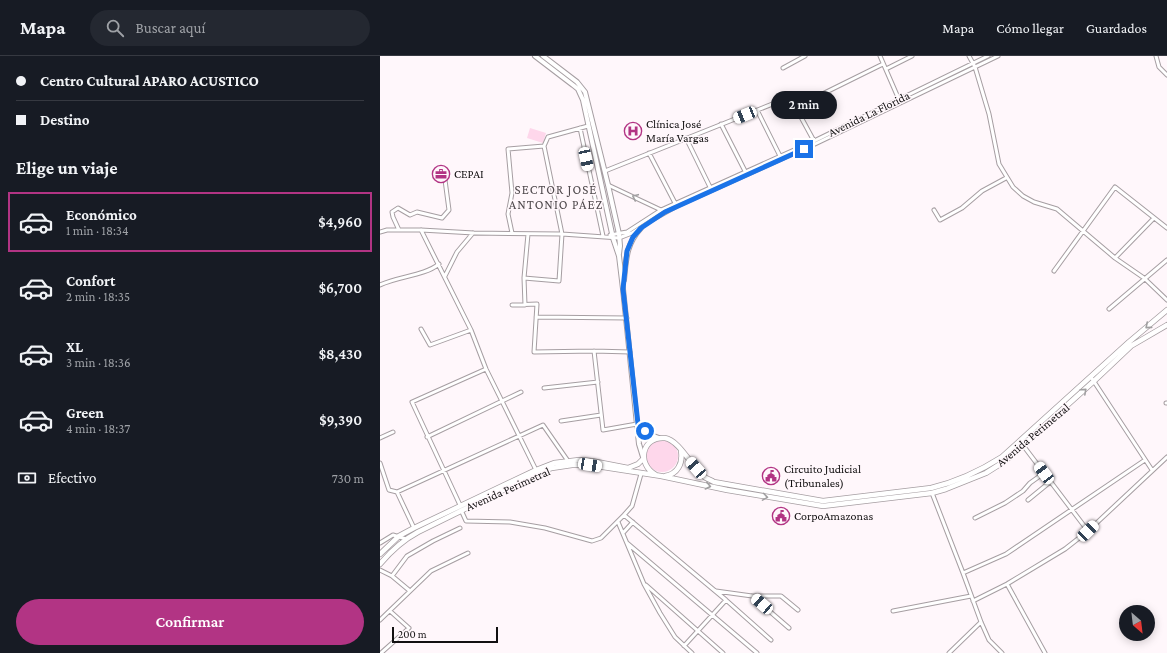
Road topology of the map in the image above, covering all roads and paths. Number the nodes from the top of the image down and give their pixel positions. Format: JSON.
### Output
{"nodes":[{"id":1,"x":535,"y":56,"type":"edge"},
{"id":2,"x":543,"y":56,"type":"edge"},
{"id":3,"x":806,"y":56,"type":"edge"},
{"id":4,"x":880,"y":56,"type":"edge"},
{"id":5,"x":912,"y":56,"type":"edge"},
{"id":6,"x":969,"y":56,"type":"edge"},
{"id":7,"x":988,"y":56,"type":"edge"},
{"id":8,"x":998,"y":56,"type":"edge"},
{"id":9,"x":1156,"y":56,"type":"edge"},
{"id":10,"x":883,"y":64,"type":"junction"},
{"id":11,"x":974,"y":66,"type":"junction"},
{"id":12,"x":783,"y":68,"type":"dead end"},
{"id":13,"x":886,"y":69,"type":"junction"},
{"id":14,"x":1167,"y":75,"type":"edge"},
{"id":15,"x":900,"y":102,"type":"junction"},
{"id":16,"x":796,"y":107,"type":"junction"},
{"id":17,"x":757,"y":110,"type":"junction"},
{"id":18,"x":721,"y":124,"type":"junction"},
{"id":19,"x":588,"y":126,"type":"junction"},
{"id":20,"x":580,"y":128,"type":"junction"},
{"id":21,"x":686,"y":138,"type":"junction"},
{"id":22,"x":814,"y":141,"type":"junction"},
{"id":23,"x":544,"y":146,"type":"junction"},
{"id":24,"x":649,"y":153,"type":"junction"},
{"id":25,"x":780,"y":156,"type":"junction"},
{"id":26,"x":605,"y":171,"type":"junction"},
{"id":27,"x":745,"y":171,"type":"junction"},
{"id":28,"x":1006,"y":178,"type":"junction"},
{"id":29,"x":445,"y":180,"type":"dead end"},
{"id":30,"x":608,"y":185,"type":"junction"},
{"id":31,"x":710,"y":187,"type":"junction"},
{"id":32,"x":675,"y":203,"type":"junction"},
{"id":33,"x":661,"y":210,"type":"junction"},
{"id":34,"x":934,"y":210,"type":"dead end"},
{"id":35,"x":1154,"y":218,"type":"junction"},
{"id":36,"x":641,"y":228,"type":"junction"},
{"id":37,"x":1167,"y":228,"type":"edge"},
{"id":38,"x":399,"y":230,"type":"junction"},
{"id":39,"x":421,"y":230,"type":"junction"},
{"id":40,"x":1083,"y":231,"type":"junction"},
{"id":41,"x":380,"y":232,"type":"edge"},
{"id":42,"x":474,"y":233,"type":"junction"},
{"id":43,"x":512,"y":233,"type":"junction"},
{"id":44,"x":528,"y":234,"type":"junction"},
{"id":45,"x":562,"y":234,"type":"junction"},
{"id":46,"x":602,"y":236,"type":"junction"},
{"id":47,"x":619,"y":236,"type":"junction"},
{"id":48,"x":613,"y":237,"type":"junction"},
{"id":49,"x":619,"y":256,"type":"junction"},
{"id":50,"x":1115,"y":258,"type":"junction"},
{"id":51,"x":1167,"y":260,"type":"edge"},
{"id":52,"x":439,"y":264,"type":"junction"},
{"id":53,"x":1054,"y":271,"type":"dead end"},
{"id":54,"x":445,"y":276,"type":"junction"},
{"id":55,"x":524,"y":278,"type":"junction"},
{"id":56,"x":1144,"y":278,"type":"junction"},
{"id":57,"x":380,"y":285,"type":"edge"},
{"id":58,"x":623,"y":289,"type":"junction"},
{"id":59,"x":1167,"y":300,"type":"edge"},
{"id":60,"x":525,"y":304,"type":"junction"},
{"id":61,"x":512,"y":305,"type":"dead end"},
{"id":62,"x":1110,"y":309,"type":"dead end"},
{"id":63,"x":1167,"y":310,"type":"edge"},
{"id":64,"x":536,"y":317,"type":"junction"},
{"id":65,"x":627,"y":318,"type":"junction"},
{"id":66,"x":1167,"y":325,"type":"edge"},
{"id":67,"x":421,"y":329,"type":"dead end"},
{"id":68,"x":471,"y":330,"type":"junction"},
{"id":69,"x":594,"y":351,"type":"junction"},
{"id":70,"x":630,"y":352,"type":"junction"},
{"id":71,"x":486,"y":369,"type":"junction"},
{"id":72,"x":1093,"y":379,"type":"junction"},
{"id":73,"x":598,"y":382,"type":"junction"},
{"id":74,"x":544,"y":388,"type":"dead end"},
{"id":75,"x":521,"y":392,"type":"dead end"},
{"id":76,"x":502,"y":402,"type":"junction"},
{"id":77,"x":601,"y":415,"type":"junction"},
{"id":78,"x":561,"y":421,"type":"dead end"},
{"id":79,"x":638,"y":424,"type":"junction"},
{"id":80,"x":393,"y":432,"type":"dead end"},
{"id":81,"x":519,"y":435,"type":"junction"},
{"id":82,"x":427,"y":437,"type":"junction"},
{"id":83,"x":380,"y":438,"type":"edge"},
{"id":84,"x":660,"y":438,"type":"junction"},
{"id":85,"x":1022,"y":443,"type":"junction"},
{"id":86,"x":681,"y":451,"type":"junction"},
{"id":87,"x":1167,"y":457,"type":"edge"},
{"id":88,"x":643,"y":458,"type":"junction"},
{"id":89,"x":1145,"y":460,"type":"junction"},
{"id":90,"x":568,"y":461,"type":"junction"},
{"id":91,"x":380,"y":463,"type":"edge"},
{"id":92,"x":443,"y":470,"type":"junction"},
{"id":93,"x":536,"y":470,"type":"junction"},
{"id":94,"x":1152,"y":470,"type":"junction"},
{"id":95,"x":1044,"y":473,"type":"junction"},
{"id":96,"x":641,"y":474,"type":"junction"},
{"id":97,"x":661,"y":476,"type":"junction"},
{"id":98,"x":1050,"y":482,"type":"junction"},
{"id":99,"x":931,"y":491,"type":"junction"},
{"id":100,"x":397,"y":492,"type":"junction"},
{"id":101,"x":1028,"y":500,"type":"dead end"},
{"id":102,"x":460,"y":508,"type":"junction"},
{"id":103,"x":1071,"y":509,"type":"junction"},
{"id":104,"x":624,"y":515,"type":"junction"},
{"id":105,"x":975,"y":518,"type":"dead end"},
{"id":106,"x":618,"y":522,"type":"junction"},
{"id":107,"x":633,"y":522,"type":"junction"},
{"id":108,"x":414,"y":528,"type":"junction"},
{"id":109,"x":460,"y":528,"type":"dead end"},
{"id":110,"x":1088,"y":531,"type":"junction"},
{"id":111,"x":623,"y":533,"type":"junction"},
{"id":112,"x":399,"y":536,"type":"junction"},
{"id":113,"x":406,"y":539,"type":"junction"},
{"id":114,"x":627,"y":542,"type":"junction"},
{"id":115,"x":380,"y":543,"type":"edge"},
{"id":116,"x":468,"y":553,"type":"dead end"},
{"id":117,"x":380,"y":554,"type":"edge"},
{"id":118,"x":380,"y":564,"type":"edge"},
{"id":119,"x":380,"y":570,"type":"edge"},
{"id":120,"x":963,"y":573,"type":"junction"},
{"id":121,"x":392,"y":576,"type":"junction"},
{"id":122,"x":644,"y":584,"type":"junction"},
{"id":123,"x":1007,"y":584,"type":"junction"},
{"id":124,"x":714,"y":590,"type":"junction"},
{"id":125,"x":410,"y":591,"type":"junction"},
{"id":126,"x":752,"y":596,"type":"junction"},
{"id":127,"x":971,"y":596,"type":"junction"},
{"id":128,"x":726,"y":600,"type":"junction"},
{"id":129,"x":973,"y":601,"type":"junction"},
{"id":130,"x":798,"y":610,"type":"dead end"},
{"id":131,"x":390,"y":611,"type":"junction"},
{"id":132,"x":893,"y":611,"type":"dead end"},
{"id":133,"x":712,"y":615,"type":"junction"},
{"id":134,"x":380,"y":620,"type":"edge"},
{"id":135,"x":981,"y":622,"type":"junction"},
{"id":136,"x":789,"y":628,"type":"dead end"},
{"id":137,"x":698,"y":631,"type":"junction"},
{"id":138,"x":771,"y":640,"type":"dead end"},
{"id":139,"x":684,"y":646,"type":"junction"},
{"id":140,"x":381,"y":653,"type":"edge"},
{"id":141,"x":692,"y":653,"type":"edge"},
{"id":142,"x":723,"y":653,"type":"edge"},
{"id":143,"x":757,"y":653,"type":"edge"},
{"id":144,"x":949,"y":653,"type":"edge"},
{"id":145,"x":1002,"y":653,"type":"edge"},
{"id":146,"x":1045,"y":653,"type":"edge"}],
"edges":[{"from":1,"to":19,"type":"street"},
{"from":2,"to":26,"type":"street"},
{"from":3,"to":12,"type":"street"},
{"from":4,"to":10,"type":"street"},
{"from":5,"to":13,"type":"street"},
{"from":6,"to":11,"type":"street"},
{"from":7,"to":11,"type":"street","name":"Avenida La Florida"},
{"from":8,"to":11,"type":"street"},
{"from":9,"to":14,"type":"street"},
{"from":10,"to":13,"type":"street"},
{"from":10,"to":16,"type":"street"},
{"from":11,"to":15,"type":"street","name":"Avenida La Florida"},
{"from":11,"to":28,"type":"street"},
{"from":13,"to":15,"type":"street"},
{"from":15,"to":22,"type":"street","name":"Avenida La Florida"},
{"from":15,"to":36,"type":"street"},
{"from":16,"to":17,"type":"street"},
{"from":16,"to":22,"type":"street"},
{"from":17,"to":18,"type":"street"},
{"from":17,"to":25,"type":"street"},
{"from":18,"to":21,"type":"street"},
{"from":18,"to":27,"type":"street"},
{"from":19,"to":20,"type":"street"},
{"from":19,"to":48,"type":"street"},
{"from":20,"to":23,"type":"street"},
{"from":20,"to":46,"type":"street"},
{"from":21,"to":24,"type":"street"},
{"from":21,"to":31,"type":"street"},
{"from":22,"to":25,"type":"street","name":"Avenida La Florida"},
{"from":23,"to":43,"type":"street"},
{"from":23,"to":45,"type":"street"},
{"from":24,"to":26,"type":"street"},
{"from":24,"to":32,"type":"street"},
{"from":25,"to":27,"type":"street","name":"Avenida La Florida"},
{"from":26,"to":30,"type":"street"},
{"from":27,"to":31,"type":"street","name":"Avenida La Florida"},
{"from":28,"to":34,"type":"street"},
{"from":28,"to":40,"type":"street"},
{"from":29,"to":38,"type":"street"},
{"from":33,"to":30,"type":"street","one_way":true},
{"from":30,"to":47,"type":"street"},
{"from":31,"to":32,"type":"street","name":"Avenida La Florida"},
{"from":32,"to":33,"type":"street","name":"Avenida La Florida"},
{"from":33,"to":47,"type":"street","name":"Avenida La Florida"},
{"from":35,"to":37,"type":"street"},
{"from":35,"to":40,"type":"street"},
{"from":35,"to":50,"type":"street"},
{"from":36,"to":47,"type":"street"},
{"from":36,"to":58,"type":"street"},
{"from":38,"to":39,"type":"street"},
{"from":38,"to":41,"type":"street"},
{"from":39,"to":42,"type":"street"},
{"from":39,"to":52,"type":"street"},
{"from":40,"to":50,"type":"street"},
{"from":40,"to":53,"type":"street"},
{"from":42,"to":43,"type":"street"},
{"from":42,"to":54,"type":"street"},
{"from":43,"to":44,"type":"street"},
{"from":44,"to":45,"type":"street"},
{"from":44,"to":55,"type":"street"},
{"from":45,"to":46,"type":"street"},
{"from":45,"to":55,"type":"street"},
{"from":46,"to":48,"type":"street"},
{"from":47,"to":48,"type":"street"},
{"from":47,"to":49,"type":"street"},
{"from":48,"to":49,"type":"street"},
{"from":49,"to":58,"type":"street"},
{"from":50,"to":56,"type":"street"},
{"from":51,"to":56,"type":"street"},
{"from":52,"to":54,"type":"street"},
{"from":52,"to":57,"type":"street"},
{"from":54,"to":68,"type":"street"},
{"from":55,"to":60,"type":"street"},
{"from":56,"to":59,"type":"street"},
{"from":56,"to":62,"type":"street"},
{"from":58,"to":65,"type":"street"},
{"from":60,"to":61,"type":"street"},
{"from":60,"to":64,"type":"street"},
{"from":63,"to":72,"type":"main road","name":"Avenida Perimetral","one_way":true},
{"from":64,"to":65,"type":"street"},
{"from":64,"to":69,"type":"street"},
{"from":65,"to":70,"type":"street"},
{"from":66,"to":72,"type":"main road","name":"Avenida Perimetral"},
{"from":67,"to":68,"type":"street"},
{"from":68,"to":71,"type":"street"},
{"from":69,"to":70,"type":"street"},
{"from":69,"to":73,"type":"street"},
{"from":70,"to":79,"type":"street"},
{"from":71,"to":76,"type":"street"},
{"from":71,"to":82,"type":"street"},
{"from":72,"to":85,"type":"main road","name":"Avenida Perimetral"},
{"from":72,"to":89,"type":"street"},
{"from":73,"to":74,"type":"street"},
{"from":73,"to":77,"type":"street"},
{"from":75,"to":76,"type":"street"},
{"from":76,"to":81,"type":"street"},
{"from":76,"to":82,"type":"street"},
{"from":77,"to":78,"type":"street"},
{"from":77,"to":79,"type":"street"},
{"from":79,"to":84,"type":"street"},
{"from":79,"to":88,"type":"street"},
{"from":80,"to":83,"type":"street"},
{"from":81,"to":90,"type":"street"},
{"from":81,"to":92,"type":"street"},
{"from":81,"to":93,"type":"street"},
{"from":82,"to":92,"type":"street"},
{"from":84,"to":86,"type":"main road"},
{"from":84,"to":88,"type":"main road"},
{"from":85,"to":95,"type":"street"},
{"from":85,"to":99,"type":"main road","name":"Avenida Perimetral"},
{"from":86,"to":97,"type":"main road"},
{"from":86,"to":99,"type":"main road","name":"Avenida Perimetral"},
{"from":87,"to":94,"type":"street"},
{"from":88,"to":90,"type":"main road","name":"Avenida Perimetral"},
{"from":88,"to":97,"type":"main road"},
{"from":89,"to":94,"type":"street"},
{"from":89,"to":103,"type":"street"},
{"from":90,"to":93,"type":"main road","name":"Avenida Perimetral"},
{"from":91,"to":100,"type":"street"},
{"from":92,"to":100,"type":"street"},
{"from":92,"to":102,"type":"street"},
{"from":93,"to":102,"type":"main road","name":"Avenida Perimetral"},
{"from":94,"to":110,"type":"street"},
{"from":95,"to":98,"type":"street"},
{"from":95,"to":105,"type":"street"},
{"from":96,"to":97,"type":"main road","name":"Avenida Perimetral"},
{"from":96,"to":102,"type":"main road","name":"Avenida Perimetral"},
{"from":96,"to":104,"type":"street"},
{"from":97,"to":99,"type":"main road","name":"Avenida Perimetral","one_way":true},
{"from":98,"to":101,"type":"street"},
{"from":98,"to":103,"type":"street"},
{"from":99,"to":120,"type":"street"},
{"from":100,"to":108,"type":"street"},
{"from":102,"to":106,"type":"street"},
{"from":102,"to":108,"type":"main road","name":"Avenida Perimetral"},
{"from":102,"to":113,"type":"main road","name":"Avenida Perimetral"},
{"from":103,"to":110,"type":"street"},
{"from":103,"to":120,"type":"street"},
{"from":104,"to":106,"type":"street"},
{"from":104,"to":107,"type":"street"},
{"from":106,"to":111,"type":"street"},
{"from":107,"to":111,"type":"street"},
{"from":107,"to":124,"type":"street"},
{"from":108,"to":112,"type":"main road","name":"Avenida Perimetral"},
{"from":109,"to":121,"type":"street"},
{"from":110,"to":123,"type":"street"},
{"from":111,"to":114,"type":"street"},
{"from":112,"to":113,"type":"street"},
{"from":112,"to":115,"type":"street"},
{"from":112,"to":117,"type":"main road","name":"Avenida Perimetral"},
{"from":113,"to":118,"type":"main road","name":"Avenida Perimetral"},
{"from":114,"to":122,"type":"street"},
{"from":114,"to":133,"type":"street"},
{"from":116,"to":125,"type":"street"},
{"from":119,"to":121,"type":"street"},
{"from":120,"to":127,"type":"street"},
{"from":121,"to":125,"type":"street"},
{"from":122,"to":137,"type":"street"},
{"from":122,"to":139,"type":"street"},
{"from":123,"to":129,"type":"street"},
{"from":123,"to":146,"type":"street"},
{"from":124,"to":126,"type":"street"},
{"from":124,"to":128,"type":"street"},
{"from":125,"to":131,"type":"street"},
{"from":126,"to":130,"type":"street"},
{"from":126,"to":136,"type":"street"},
{"from":127,"to":129,"type":"street"},
{"from":127,"to":132,"type":"street"},
{"from":128,"to":133,"type":"street"},
{"from":128,"to":138,"type":"street"},
{"from":129,"to":135,"type":"street"},
{"from":131,"to":134,"type":"street"},
{"from":131,"to":140,"type":"street"},
{"from":133,"to":137,"type":"street"},
{"from":133,"to":143,"type":"street"},
{"from":135,"to":144,"type":"street"},
{"from":135,"to":145,"type":"street"},
{"from":137,"to":139,"type":"street"},
{"from":137,"to":142,"type":"street"},
{"from":139,"to":141,"type":"street"}]}
